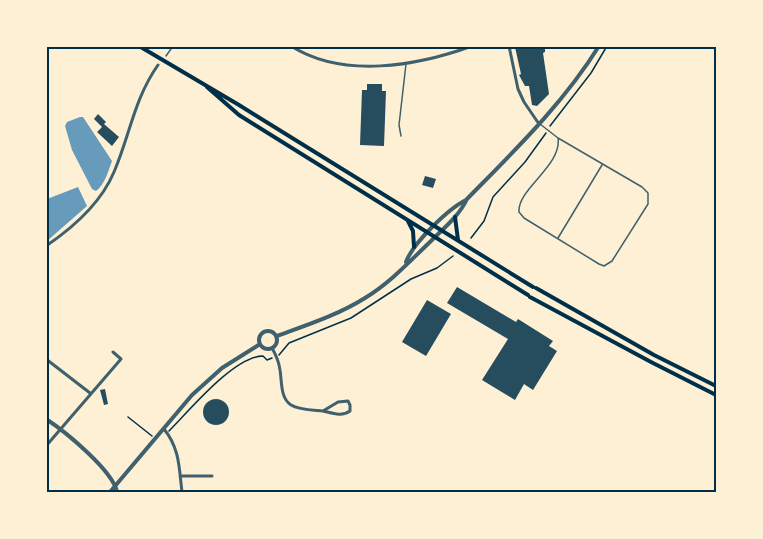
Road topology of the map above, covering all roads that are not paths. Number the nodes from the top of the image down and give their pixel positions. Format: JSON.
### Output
{"nodes":[{"id":1,"x":139,"y":46,"type":"edge"},
{"id":2,"x":174,"y":46,"type":"edge"},
{"id":3,"x":291,"y":46,"type":"edge"},
{"id":4,"x":472,"y":46,"type":"edge"},
{"id":5,"x":508,"y":46,"type":"edge"},
{"id":6,"x":599,"y":46,"type":"edge"},
{"id":7,"x":166,"y":56,"type":"dead end"},
{"id":8,"x":406,"y":63,"type":"junction"},
{"id":9,"x":158,"y":65,"type":"dead end"},
{"id":10,"x":717,"y":75,"type":"edge"},
{"id":11,"x":197,"y":79,"type":"junction"},
{"id":12,"x":717,"y":83,"type":"edge"},
{"id":13,"x":539,"y":124,"type":"junction"},
{"id":14,"x":401,"y":136,"type":"dead end"},
{"id":15,"x":558,"y":138,"type":"junction"},
{"id":16,"x":602,"y":164,"type":"junction"},
{"id":17,"x":467,"y":199,"type":"junction"},
{"id":18,"x":455,"y":217,"type":"junction"},
{"id":19,"x":407,"y":221,"type":"junction"},
{"id":20,"x":434,"y":226,"type":"junction"},
{"id":21,"x":442,"y":231,"type":"junction"},
{"id":22,"x":427,"y":233,"type":"junction"},
{"id":23,"x":434,"y":237,"type":"junction"},
{"id":24,"x":558,"y":238,"type":"junction"},
{"id":25,"x":458,"y":240,"type":"junction"},
{"id":26,"x":46,"y":246,"type":"edge"},
{"id":27,"x":414,"y":247,"type":"junction"},
{"id":28,"x":406,"y":264,"type":"junction"},
{"id":29,"x":277,"y":336,"type":"junction"},
{"id":30,"x":260,"y":344,"type":"junction"},
{"id":31,"x":272,"y":348,"type":"junction"},
{"id":32,"x":113,"y":352,"type":"dead end"},
{"id":33,"x":46,"y":359,"type":"edge"},
{"id":34,"x":717,"y":386,"type":"edge"},
{"id":35,"x":90,"y":393,"type":"junction"},
{"id":36,"x":717,"y":395,"type":"edge"},
{"id":37,"x":323,"y":411,"type":"junction"},
{"id":38,"x":46,"y":419,"type":"edge"},
{"id":39,"x":61,"y":430,"type":"junction"},
{"id":40,"x":165,"y":431,"type":"junction"},
{"id":41,"x":46,"y":446,"type":"edge"},
{"id":42,"x":180,"y":476,"type":"junction"},
{"id":43,"x":212,"y":476,"type":"dead end"},
{"id":44,"x":116,"y":484,"type":"junction"},
{"id":45,"x":110,"y":492,"type":"edge"},
{"id":46,"x":117,"y":492,"type":"edge"},
{"id":47,"x":182,"y":492,"type":"edge"}],
"edges":[{"from":1,"to":11,"type":"main road"},
{"from":2,"to":7,"type":"lane"},
{"from":3,"to":8,"type":"street"},
{"from":4,"to":8,"type":"street"},
{"from":5,"to":13,"type":"street"},
{"from":6,"to":13,"type":"street"},
{"from":8,"to":14,"type":"lane"},
{"from":9,"to":26,"type":"street"},
{"from":10,"to":12,"type":"street"},
{"from":11,"to":19,"type":"main road"},
{"from":11,"to":20,"type":"main road"},
{"from":13,"to":15,"type":"lane"},
{"from":13,"to":17,"type":"street"},
{"from":15,"to":16,"type":"lane"},
{"from":15,"to":24,"type":"lane"},
{"from":16,"to":24,"type":"lane"},
{"from":16,"to":24,"type":"lane"},
{"from":17,"to":18,"type":"street"},
{"from":17,"to":20,"type":"street"},
{"from":18,"to":21,"type":"street"},
{"from":18,"to":25,"type":"main road"},
{"from":19,"to":22,"type":"main road"},
{"from":19,"to":27,"type":"main road"},
{"from":20,"to":21,"type":"main road"},
{"from":20,"to":22,"type":"street"},
{"from":21,"to":23,"type":"street"},
{"from":21,"to":25,"type":"main road"},
{"from":22,"to":23,"type":"main road"},
{"from":22,"to":27,"type":"street"},
{"from":23,"to":28,"type":"street"},
{"from":23,"to":36,"type":"main road"},
{"from":25,"to":34,"type":"main road"},
{"from":27,"to":28,"type":"street"},
{"from":28,"to":29,"type":"street"},
{"from":29,"to":30,"type":"street"},
{"from":29,"to":31,"type":"street"},
{"from":30,"to":31,"type":"street"},
{"from":30,"to":40,"type":"street"},
{"from":31,"to":37,"type":"street"},
{"from":32,"to":35,"type":"street"},
{"from":33,"to":35,"type":"street"},
{"from":35,"to":39,"type":"street"},
{"from":37,"to":37,"type":"street"},
{"from":38,"to":39,"type":"street"},
{"from":39,"to":41,"type":"street"},
{"from":39,"to":44,"type":"street"},
{"from":40,"to":42,"type":"street"},
{"from":40,"to":44,"type":"street"},
{"from":42,"to":43,"type":"street"},
{"from":42,"to":47,"type":"street"},
{"from":44,"to":45,"type":"street"},
{"from":44,"to":46,"type":"street"}]}
